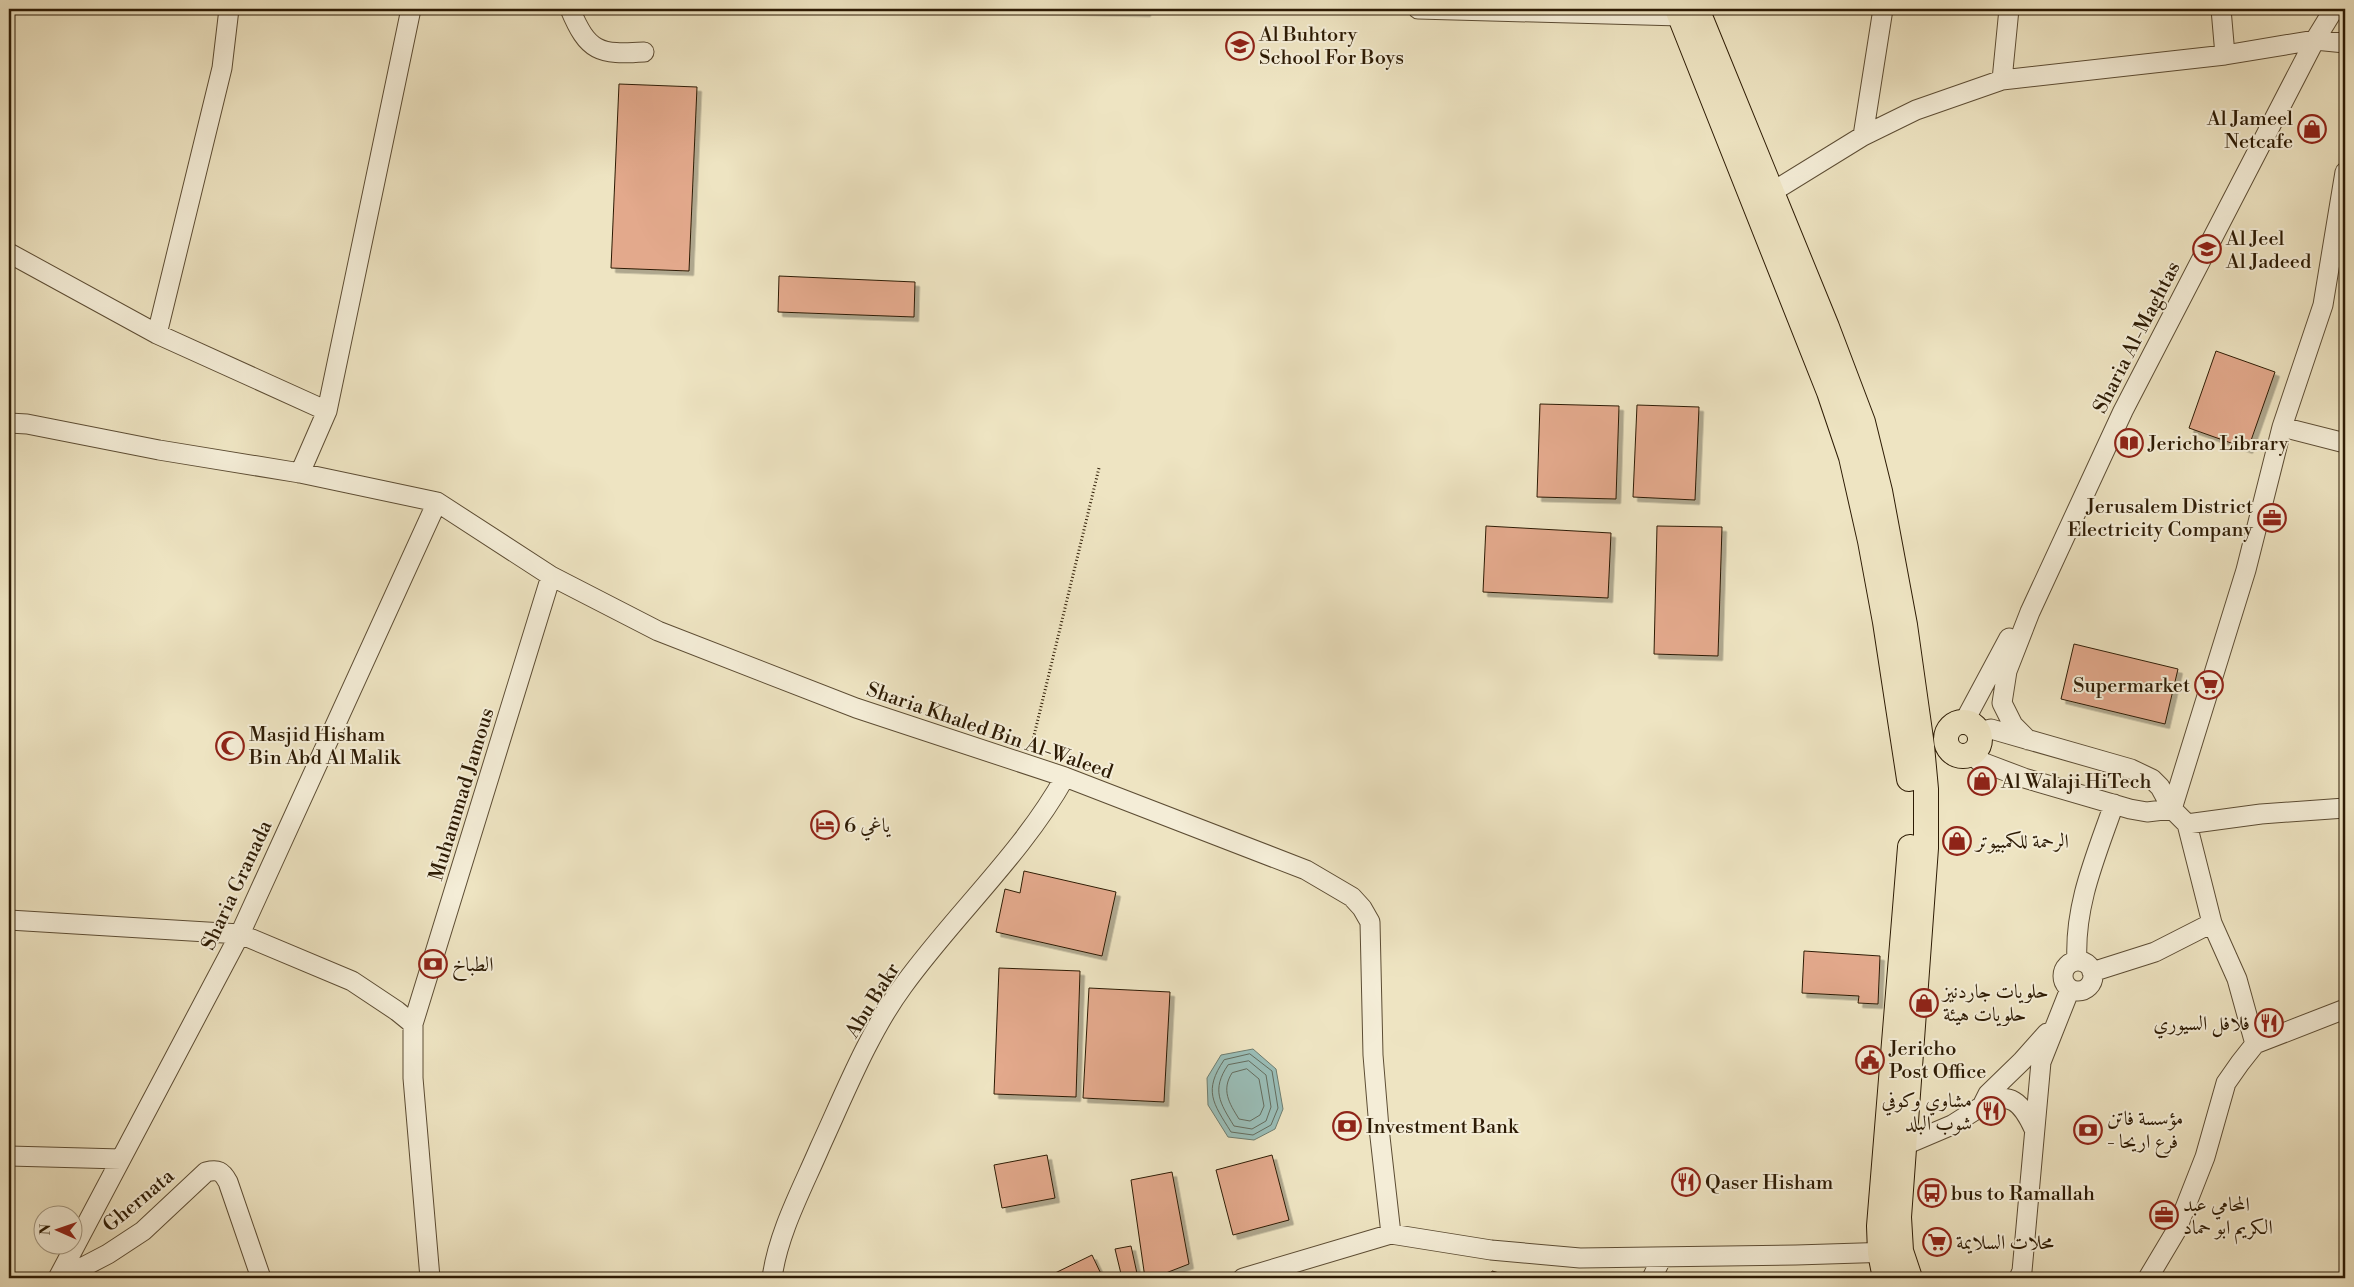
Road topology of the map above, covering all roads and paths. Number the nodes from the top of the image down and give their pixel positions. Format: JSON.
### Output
{"nodes":[{"id":1,"x":229,"y":9,"type":"edge"},
{"id":2,"x":411,"y":9,"type":"edge"},
{"id":3,"x":570,"y":9,"type":"edge"},
{"id":4,"x":1418,"y":9,"type":"edge"},
{"id":5,"x":1883,"y":9,"type":"edge"},
{"id":6,"x":2009,"y":9,"type":"edge"},
{"id":7,"x":2221,"y":9,"type":"edge"},
{"id":8,"x":2334,"y":9,"type":"edge"},
{"id":9,"x":1684,"y":11,"type":"edge"},
{"id":10,"x":2315,"y":40,"type":"junction"},
{"id":11,"x":2345,"y":43,"type":"edge"},
{"id":12,"x":644,"y":52,"type":"dead end"},
{"id":13,"x":2225,"y":55,"type":"junction"},
{"id":14,"x":2002,"y":80,"type":"junction"},
{"id":15,"x":1863,"y":136,"type":"junction"},
{"id":16,"x":2345,"y":172,"type":"edge"},
{"id":17,"x":1772,"y":192,"type":"junction"},
{"id":18,"x":2344,"y":196,"type":"edge"},
{"id":19,"x":9,"y":253,"type":"edge"},
{"id":20,"x":157,"y":334,"type":"junction"},
{"id":21,"x":327,"y":411,"type":"junction"},
{"id":22,"x":9,"y":423,"type":"edge"},
{"id":23,"x":2282,"y":427,"type":"junction"},
{"id":24,"x":2345,"y":443,"type":"edge"},
{"id":25,"x":1099,"y":468,"type":"dead end"},
{"id":26,"x":300,"y":473,"type":"junction"},
{"id":27,"x":437,"y":502,"type":"junction"},
{"id":28,"x":551,"y":576,"type":"junction"},
{"id":29,"x":2030,"y":612,"type":"junction"},
{"id":30,"x":2004,"y":710,"type":"junction"},
{"id":31,"x":2005,"y":732,"type":"junction"},
{"id":32,"x":1973,"y":734,"type":"junction"},
{"id":33,"x":2028,"y":740,"type":"junction"},
{"id":34,"x":1913,"y":747,"type":"junction"},
{"id":35,"x":1029,"y":764,"type":"junction"},
{"id":36,"x":1992,"y":766,"type":"junction"},
{"id":37,"x":1066,"y":777,"type":"junction"},
{"id":38,"x":2114,"y":804,"type":"junction"},
{"id":39,"x":2345,"y":808,"type":"edge"},
{"id":40,"x":2172,"y":809,"type":"junction"},
{"id":41,"x":2187,"y":824,"type":"junction"},
{"id":42,"x":9,"y":920,"type":"edge"},
{"id":43,"x":2212,"y":923,"type":"junction"},
{"id":44,"x":240,"y":934,"type":"junction"},
{"id":45,"x":2077,"y":961,"type":"junction"},
{"id":46,"x":2092,"y":972,"type":"junction"},
{"id":47,"x":2070,"y":989,"type":"junction"},
{"id":48,"x":2345,"y":1009,"type":"edge"},
{"id":49,"x":2057,"y":1021,"type":"junction"},
{"id":50,"x":413,"y":1024,"type":"junction"},
{"id":51,"x":2255,"y":1044,"type":"junction"},
{"id":52,"x":1982,"y":1106,"type":"junction"},
{"id":53,"x":2034,"y":1129,"type":"junction"},
{"id":54,"x":1905,"y":1144,"type":"junction"},
{"id":55,"x":9,"y":1156,"type":"edge"},
{"id":56,"x":121,"y":1159,"type":"junction"},
{"id":57,"x":1884,"y":1161,"type":"junction"},
{"id":58,"x":1391,"y":1234,"type":"junction"},
{"id":59,"x":1890,"y":1252,"type":"junction"},
{"id":60,"x":1662,"y":1257,"type":"junction"},
{"id":61,"x":60,"y":1278,"type":"edge"},
{"id":62,"x":261,"y":1278,"type":"edge"},
{"id":63,"x":430,"y":1278,"type":"edge"},
{"id":64,"x":772,"y":1278,"type":"edge"},
{"id":65,"x":1244,"y":1278,"type":"edge"},
{"id":66,"x":1652,"y":1278,"type":"edge"},
{"id":67,"x":1885,"y":1278,"type":"edge"},
{"id":68,"x":1910,"y":1278,"type":"edge"},
{"id":69,"x":2019,"y":1278,"type":"edge"},
{"id":70,"x":2148,"y":1278,"type":"edge"}],
"edges":[{"from":1,"to":20,"type":"street"},
{"from":2,"to":21,"type":"street"},
{"from":3,"to":12,"type":"street"},
{"from":4,"to":9,"type":"street"},
{"from":5,"to":15,"type":"street"},
{"from":6,"to":14,"type":"street"},
{"from":7,"to":13,"type":"street"},
{"from":8,"to":10,"type":"street","name":"Sharia Al-Maghtas"},
{"from":9,"to":17,"type":"main road"},
{"from":9,"to":34,"type":"main road"},
{"from":10,"to":11,"type":"street"},
{"from":10,"to":13,"type":"street"},
{"from":10,"to":29,"type":"street","name":"Sharia Al-Maghtas"},
{"from":13,"to":14,"type":"street"},
{"from":14,"to":15,"type":"street"},
{"from":15,"to":17,"type":"street"},
{"from":16,"to":18,"type":"street"},
{"from":17,"to":34,"type":"main road"},
{"from":18,"to":23,"type":"street"},
{"from":19,"to":20,"type":"street"},
{"from":20,"to":21,"type":"street"},
{"from":21,"to":26,"type":"street"},
{"from":22,"to":26,"type":"street","name":"Sharia Khaled Bin Al-Waleed"},
{"from":23,"to":24,"type":"street"},
{"from":23,"to":40,"type":"street"},
{"from":25,"to":35,"type":"path"},
{"from":26,"to":27,"type":"street","name":"Sharia Khaled Bin Al-Waleed"},
{"from":27,"to":28,"type":"street","name":"Sharia Khaled Bin Al-Waleed"},
{"from":27,"to":44,"type":"street","name":"Sharia Granada"},
{"from":28,"to":35,"type":"street","name":"Sharia Khaled Bin Al-Waleed"},
{"from":28,"to":50,"type":"street","name":"Muhammad Jamous"},
{"from":29,"to":30,"type":"street","name":"Sharia Al-Maghtas"},
{"from":29,"to":32,"type":"street","name":"Sharia Al-Maghtas"},
{"from":30,"to":32,"type":"street"},
{"from":30,"to":33,"type":"street"},
{"from":31,"to":32,"type":"street"},
{"from":31,"to":33,"type":"street"},
{"from":31,"to":36,"type":"street"},
{"from":32,"to":34,"type":"main road"},
{"from":32,"to":36,"type":"street"},
{"from":33,"to":40,"type":"street"},
{"from":34,"to":54,"type":"main road"},
{"from":34,"to":57,"type":"main road"},
{"from":35,"to":37,"type":"street","name":"Sharia Khaled Bin Al-Waleed"},
{"from":36,"to":38,"type":"street"},
{"from":37,"to":58,"type":"street","name":"Sharia Khaled Bin Al-Waleed"},
{"from":37,"to":64,"type":"street","name":"Abu Bakr"},
{"from":38,"to":40,"type":"street"},
{"from":38,"to":45,"type":"street"},
{"from":39,"to":41,"type":"street"},
{"from":40,"to":41,"type":"street"},
{"from":41,"to":43,"type":"street"},
{"from":42,"to":44,"type":"street"},
{"from":43,"to":46,"type":"street"},
{"from":43,"to":51,"type":"street"},
{"from":44,"to":50,"type":"street"},
{"from":44,"to":56,"type":"street","name":"Sharia Granada"},
{"from":45,"to":46,"type":"street"},
{"from":45,"to":47,"type":"street"},
{"from":46,"to":47,"type":"street"},
{"from":47,"to":49,"type":"street"},
{"from":48,"to":51,"type":"street"},
{"from":49,"to":52,"type":"street"},
{"from":49,"to":53,"type":"street"},
{"from":50,"to":63,"type":"street","name":"Muhammad Jamous"},
{"from":51,"to":70,"type":"street"},
{"from":52,"to":53,"type":"street"},
{"from":52,"to":54,"type":"street"},
{"from":53,"to":69,"type":"street"},
{"from":54,"to":57,"type":"street"},
{"from":54,"to":59,"type":"main road"},
{"from":55,"to":56,"type":"street"},
{"from":56,"to":61,"type":"street","name":"Sharia Granada"},
{"from":57,"to":59,"type":"main road"},
{"from":58,"to":60,"type":"street"},
{"from":58,"to":65,"type":"street"},
{"from":59,"to":60,"type":"street"},
{"from":59,"to":67,"type":"main road"},
{"from":59,"to":68,"type":"main road"},
{"from":60,"to":66,"type":"street"},
{"from":61,"to":62,"type":"street","name":"Ghernata"}]}
